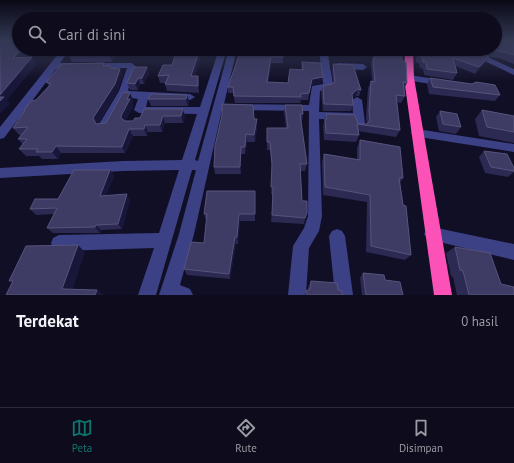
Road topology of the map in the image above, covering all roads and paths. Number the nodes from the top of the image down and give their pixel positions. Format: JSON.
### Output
{"nodes":[{"id":1,"x":61,"y":56,"type":"edge"},
{"id":2,"x":221,"y":56,"type":"edge"},
{"id":3,"x":231,"y":56,"type":"edge"},
{"id":4,"x":323,"y":56,"type":"edge"},
{"id":5,"x":409,"y":56,"type":"edge"},
{"id":6,"x":485,"y":56,"type":"edge"},
{"id":7,"x":54,"y":66,"type":"junction"},
{"id":8,"x":324,"y":66,"type":"junction"},
{"id":9,"x":363,"y":67,"type":"dead end"},
{"id":10,"x":514,"y":72,"type":"edge"},
{"id":11,"x":409,"y":78,"type":"junction"},
{"id":12,"x":453,"y":84,"type":"edge"},
{"id":13,"x":123,"y":92,"type":"junction"},
{"id":14,"x":142,"y":96,"type":"junction"},
{"id":15,"x":190,"y":97,"type":"dead end"},
{"id":16,"x":357,"y":100,"type":"dead end"},
{"id":17,"x":219,"y":107,"type":"junction"},
{"id":18,"x":205,"y":111,"type":"junction"},
{"id":19,"x":313,"y":111,"type":"junction"},
{"id":20,"x":104,"y":126,"type":"edge"},
{"id":21,"x":417,"y":133,"type":"junction"},
{"id":22,"x":0,"y":135,"type":"edge"},
{"id":23,"x":514,"y":148,"type":"edge"},
{"id":24,"x":187,"y":164,"type":"junction"},
{"id":25,"x":204,"y":166,"type":"junction"},
{"id":26,"x":0,"y":173,"type":"edge"},
{"id":27,"x":432,"y":234,"type":"junction"},
{"id":28,"x":337,"y":236,"type":"dead end"},
{"id":29,"x":165,"y":240,"type":"junction"},
{"id":30,"x":59,"y":243,"type":"dead end"},
{"id":31,"x":514,"y":252,"type":"edge"},
{"id":32,"x":173,"y":294,"type":"edge"},
{"id":33,"x":147,"y":295,"type":"edge"},
{"id":34,"x":297,"y":295,"type":"edge"},
{"id":35,"x":344,"y":295,"type":"edge"},
{"id":36,"x":443,"y":295,"type":"edge"}],
"edges":[{"from":1,"to":7,"type":"street"},
{"from":2,"to":18,"type":"street"},
{"from":3,"to":17,"type":"street"},
{"from":4,"to":8,"type":"street"},
{"from":5,"to":11,"type":"highway"},
{"from":6,"to":10,"type":"street"},
{"from":7,"to":13,"type":"street"},
{"from":7,"to":22,"type":"street"},
{"from":8,"to":9,"type":"street"},
{"from":8,"to":19,"type":"street"},
{"from":11,"to":12,"type":"street"},
{"from":11,"to":21,"type":"highway"},
{"from":13,"to":14,"type":"street"},
{"from":13,"to":20,"type":"street"},
{"from":14,"to":15,"type":"street"},
{"from":14,"to":18,"type":"street"},
{"from":16,"to":19,"type":"street"},
{"from":17,"to":19,"type":"street"},
{"from":17,"to":25,"type":"street"},
{"from":18,"to":24,"type":"street"},
{"from":19,"to":34,"type":"street"},
{"from":21,"to":23,"type":"street"},
{"from":21,"to":27,"type":"highway"},
{"from":24,"to":25,"type":"street"},
{"from":24,"to":26,"type":"street"},
{"from":24,"to":29,"type":"street"},
{"from":25,"to":32,"type":"street"},
{"from":27,"to":31,"type":"street"},
{"from":27,"to":36,"type":"highway"},
{"from":28,"to":35,"type":"street"},
{"from":29,"to":30,"type":"street"},
{"from":29,"to":33,"type":"street"}]}
